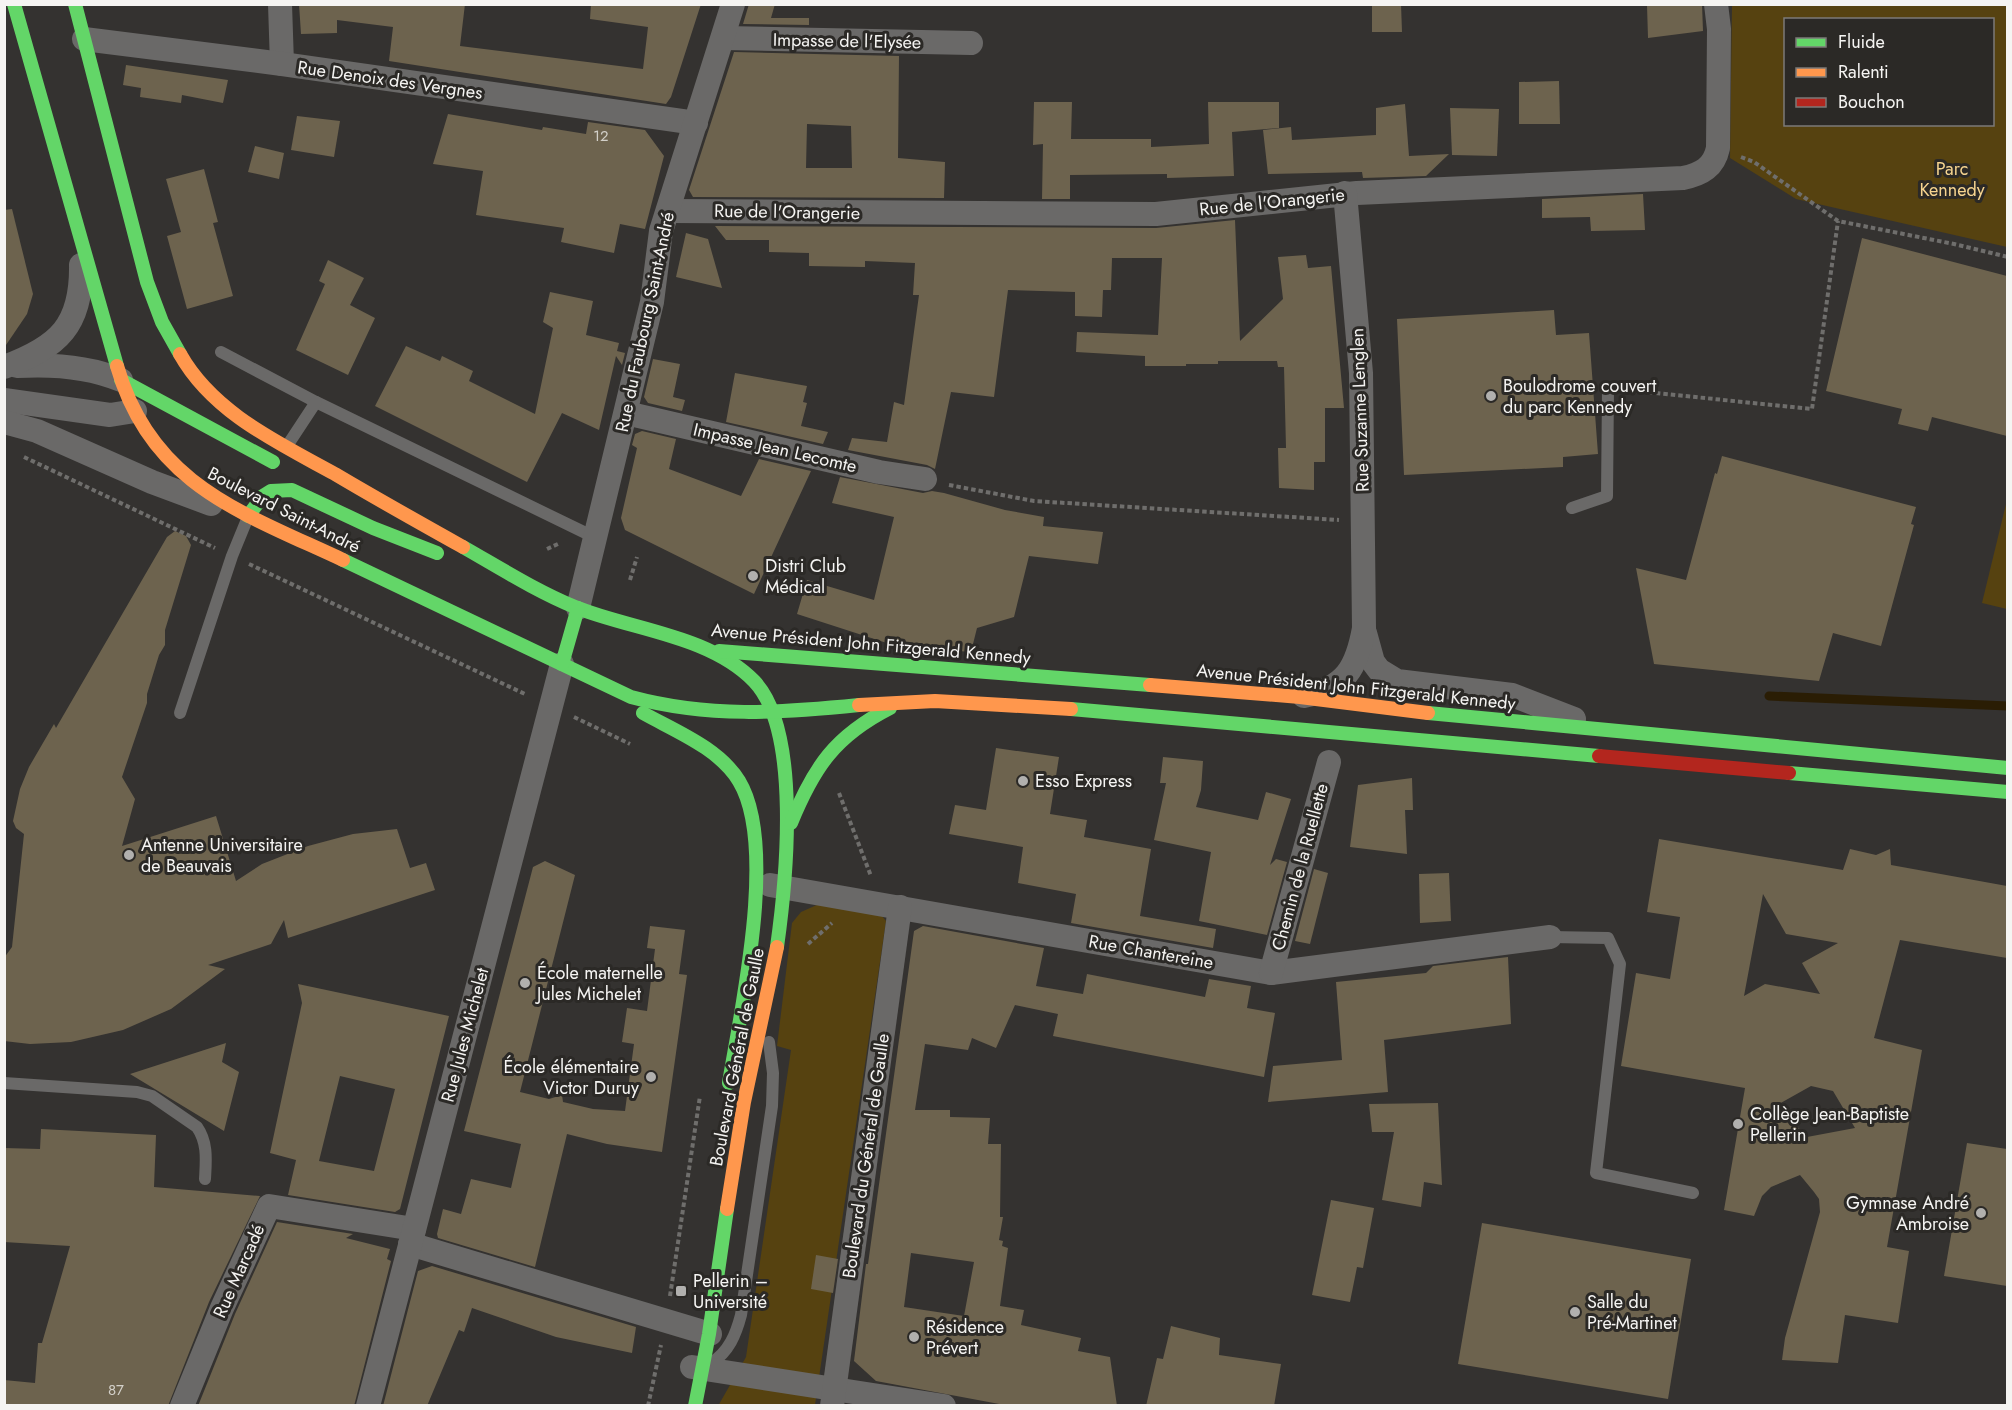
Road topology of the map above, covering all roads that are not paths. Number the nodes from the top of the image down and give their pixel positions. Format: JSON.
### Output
{"nodes":[{"id":1,"x":14,"y":4,"type":"edge"},
{"id":2,"x":75,"y":4,"type":"edge"},
{"id":3,"x":280,"y":4,"type":"edge"},
{"id":4,"x":733,"y":4,"type":"edge"},
{"id":5,"x":1716,"y":4,"type":"edge"},
{"id":6,"x":723,"y":38,"type":"junction"},
{"id":7,"x":84,"y":39,"type":"junction"},
{"id":8,"x":971,"y":43,"type":"dead end"},
{"id":9,"x":282,"y":64,"type":"junction"},
{"id":10,"x":696,"y":123,"type":"junction"},
{"id":11,"x":1345,"y":194,"type":"junction"},
{"id":12,"x":668,"y":211,"type":"junction"},
{"id":13,"x":76,"y":218,"type":"junction"},
{"id":14,"x":172,"y":343,"type":"junction"},
{"id":15,"x":221,"y":352,"type":"dead end"},
{"id":16,"x":172,"y":367,"type":"dead end"},
{"id":17,"x":4,"y":368,"type":"edge"},
{"id":18,"x":121,"y":380,"type":"junction"},
{"id":19,"x":168,"y":385,"type":"dead end"},
{"id":20,"x":1608,"y":388,"type":"road end"},
{"id":21,"x":159,"y":399,"type":"junction"},
{"id":22,"x":4,"y":400,"type":"edge"},
{"id":23,"x":316,"y":402,"type":"junction"},
{"id":24,"x":135,"y":411,"type":"junction"},
{"id":25,"x":626,"y":413,"type":"junction"},
{"id":26,"x":4,"y":422,"type":"edge"},
{"id":27,"x":286,"y":447,"type":"junction"},
{"id":28,"x":289,"y":470,"type":"dead end"},
{"id":29,"x":925,"y":479,"type":"road end"},
{"id":30,"x":331,"y":489,"type":"dead end"},
{"id":31,"x":1572,"y":508,"type":"dead end"},
{"id":32,"x":248,"y":516,"type":"junction"},
{"id":33,"x":404,"y":516,"type":"junction"},
{"id":34,"x":596,"y":538,"type":"junction"},
{"id":35,"x":532,"y":586,"type":"junction"},
{"id":36,"x":578,"y":608,"type":"junction"},
{"id":37,"x":1364,"y":628,"type":"junction"},
{"id":38,"x":699,"y":648,"type":"junction"},
{"id":39,"x":562,"y":664,"type":"junction"},
{"id":40,"x":600,"y":683,"type":"junction"},
{"id":41,"x":1300,"y":696,"type":"junction"},
{"id":42,"x":906,"y":701,"type":"junction"},
{"id":43,"x":774,"y":712,"type":"junction"},
{"id":44,"x":180,"y":713,"type":"dead end"},
{"id":45,"x":1598,"y":730,"type":"junction"},
{"id":46,"x":1329,"y":762,"type":"dead end"},
{"id":47,"x":2007,"y":768,"type":"edge"},
{"id":48,"x":2007,"y":792,"type":"edge"},
{"id":49,"x":785,"y":839,"type":"junction"},
{"id":50,"x":755,"y":882,"type":"junction"},
{"id":51,"x":783,"y":887,"type":"junction"},
{"id":52,"x":891,"y":906,"type":"junction"},
{"id":53,"x":1550,"y":937,"type":"joint"},
{"id":54,"x":1271,"y":973,"type":"junction"},
{"id":55,"x":765,"y":1011,"type":"junction"},
{"id":56,"x":4,"y":1083,"type":"edge"},
{"id":57,"x":726,"y":1100,"type":"dead end"},
{"id":58,"x":205,"y":1179,"type":"dead end"},
{"id":59,"x":1692,"y":1193,"type":"dead end"},
{"id":60,"x":412,"y":1237,"type":"junction"},
{"id":61,"x":700,"y":1327,"type":"junction"},
{"id":62,"x":698,"y":1368,"type":"junction"},
{"id":63,"x":833,"y":1397,"type":"edge"},
{"id":64,"x":182,"y":1406,"type":"edge"},
{"id":65,"x":368,"y":1406,"type":"edge"},
{"id":66,"x":690,"y":1406,"type":"edge"},
{"id":67,"x":695,"y":1406,"type":"edge"},
{"id":68,"x":944,"y":1406,"type":"edge"}],
"edges":[{"from":1,"to":13,"type":"main road","name":"Boulevard Saint-André"},
{"from":2,"to":7,"type":"main road"},
{"from":3,"to":9,"type":"street"},
{"from":4,"to":6,"type":"street","name":"Rue du Faubourg Saint-André"},
{"from":5,"to":11,"type":"street","name":"Rue de l'Orangerie"},
{"from":6,"to":8,"type":"street","name":"Impasse de l'Elysée"},
{"from":6,"to":10,"type":"street","name":"Rue du Faubourg Saint-André"},
{"from":7,"to":9,"type":"street","name":"Rue Denoix des Vergnes"},
{"from":7,"to":14,"type":"main road"},
{"from":9,"to":10,"type":"street","name":"Rue Denoix des Vergnes"},
{"from":10,"to":12,"type":"street","name":"Rue du Faubourg Saint-André"},
{"from":11,"to":12,"type":"street","name":"Rue de l'Orangerie"},
{"from":11,"to":37,"type":"street","name":"Rue Suzanne Lenglen"},
{"from":12,"to":25,"type":"street","name":"Rue du Faubourg Saint-André"},
{"from":13,"to":17,"type":"street"},
{"from":13,"to":18,"type":"main road","name":"Boulevard Saint-André"},
{"from":14,"to":16,"type":"main road"},
{"from":14,"to":27,"type":"main road"},
{"from":15,"to":23,"type":"lane"},
{"from":17,"to":18,"type":"street"},
{"from":18,"to":21,"type":"main road"},
{"from":18,"to":24,"type":"main road","name":"Boulevard Saint-André"},
{"from":19,"to":21,"type":"main road"},
{"from":20,"to":31,"type":"lane"},
{"from":21,"to":24,"type":"main road"},
{"from":21,"to":28,"type":"main road"},
{"from":22,"to":24,"type":"street"},
{"from":23,"to":27,"type":"lane"},
{"from":23,"to":34,"type":"lane"},
{"from":24,"to":32,"type":"main road","name":"Boulevard Saint-André"},
{"from":25,"to":29,"type":"street","name":"Impasse Jean Lecomte"},
{"from":25,"to":34,"type":"street","name":"Rue du Faubourg Saint-André"},
{"from":26,"to":32,"type":"street"},
{"from":27,"to":33,"type":"main road"},
{"from":30,"to":33,"type":"main road"},
{"from":32,"to":35,"type":"main road"},
{"from":32,"to":39,"type":"main road","name":"Boulevard Saint-André"},
{"from":32,"to":44,"type":"lane"},
{"from":33,"to":35,"type":"main road"},
{"from":34,"to":36,"type":"street","name":"Rue du Faubourg Saint-André"},
{"from":35,"to":36,"type":"main road"},
{"from":36,"to":38,"type":"main road"},
{"from":36,"to":39,"type":"main road"},
{"from":37,"to":41,"type":"street","name":"Rue Suzanne Lenglen"},
{"from":37,"to":45,"type":"street","name":"Rue Suzanne Lenglen"},
{"from":38,"to":41,"type":"main road","name":"Avenue Président John Fitzgerald Kennedy"},
{"from":38,"to":43,"type":"main road"},
{"from":39,"to":40,"type":"main road","name":"Boulevard Saint-André"},
{"from":39,"to":60,"type":"street","name":"Rue Jules Michelet"},
{"from":40,"to":43,"type":"main road","name":"Boulevard Saint-André"},
{"from":40,"to":50,"type":"main road"},
{"from":41,"to":45,"type":"main road","name":"Avenue Président John Fitzgerald Kennedy"},
{"from":42,"to":43,"type":"main road"},
{"from":42,"to":48,"type":"main road"},
{"from":42,"to":49,"type":"main road"},
{"from":43,"to":49,"type":"main road","name":"Boulevard Général de Gaulle"},
{"from":45,"to":47,"type":"main road","name":"Avenue Président John Fitzgerald Kennedy"},
{"from":46,"to":54,"type":"street","name":"Chemin de la Ruellette"},
{"from":49,"to":51,"type":"main road","name":"Boulevard Général de Gaulle"},
{"from":50,"to":51,"type":"street","name":"Rue Chantereine"},
{"from":50,"to":57,"type":"main road"},
{"from":51,"to":52,"type":"street","name":"Rue Chantereine"},
{"from":51,"to":55,"type":"main road","name":"Boulevard Général de Gaulle"},
{"from":52,"to":54,"type":"street","name":"Rue Chantereine"},
{"from":52,"to":63,"type":"street","name":"Boulevard du Général de Gaulle"},
{"from":53,"to":54,"type":"street","name":"Rue Chantereine"},
{"from":53,"to":59,"type":"lane"},
{"from":55,"to":61,"type":"main road","name":"Boulevard Général de Gaulle"},
{"from":55,"to":62,"type":"lane"},
{"from":56,"to":58,"type":"lane"},
{"from":60,"to":61,"type":"street","name":"Rue Marcadé"},
{"from":60,"to":64,"type":"street","name":"Rue Marcadé"},
{"from":60,"to":65,"type":"street","name":"Rue Jules Michelet"},
{"from":61,"to":62,"type":"main road"},
{"from":62,"to":63,"type":"street"},
{"from":62,"to":66,"type":"main road"},
{"from":62,"to":67,"type":"main road"},
{"from":63,"to":68,"type":"street"}]}
